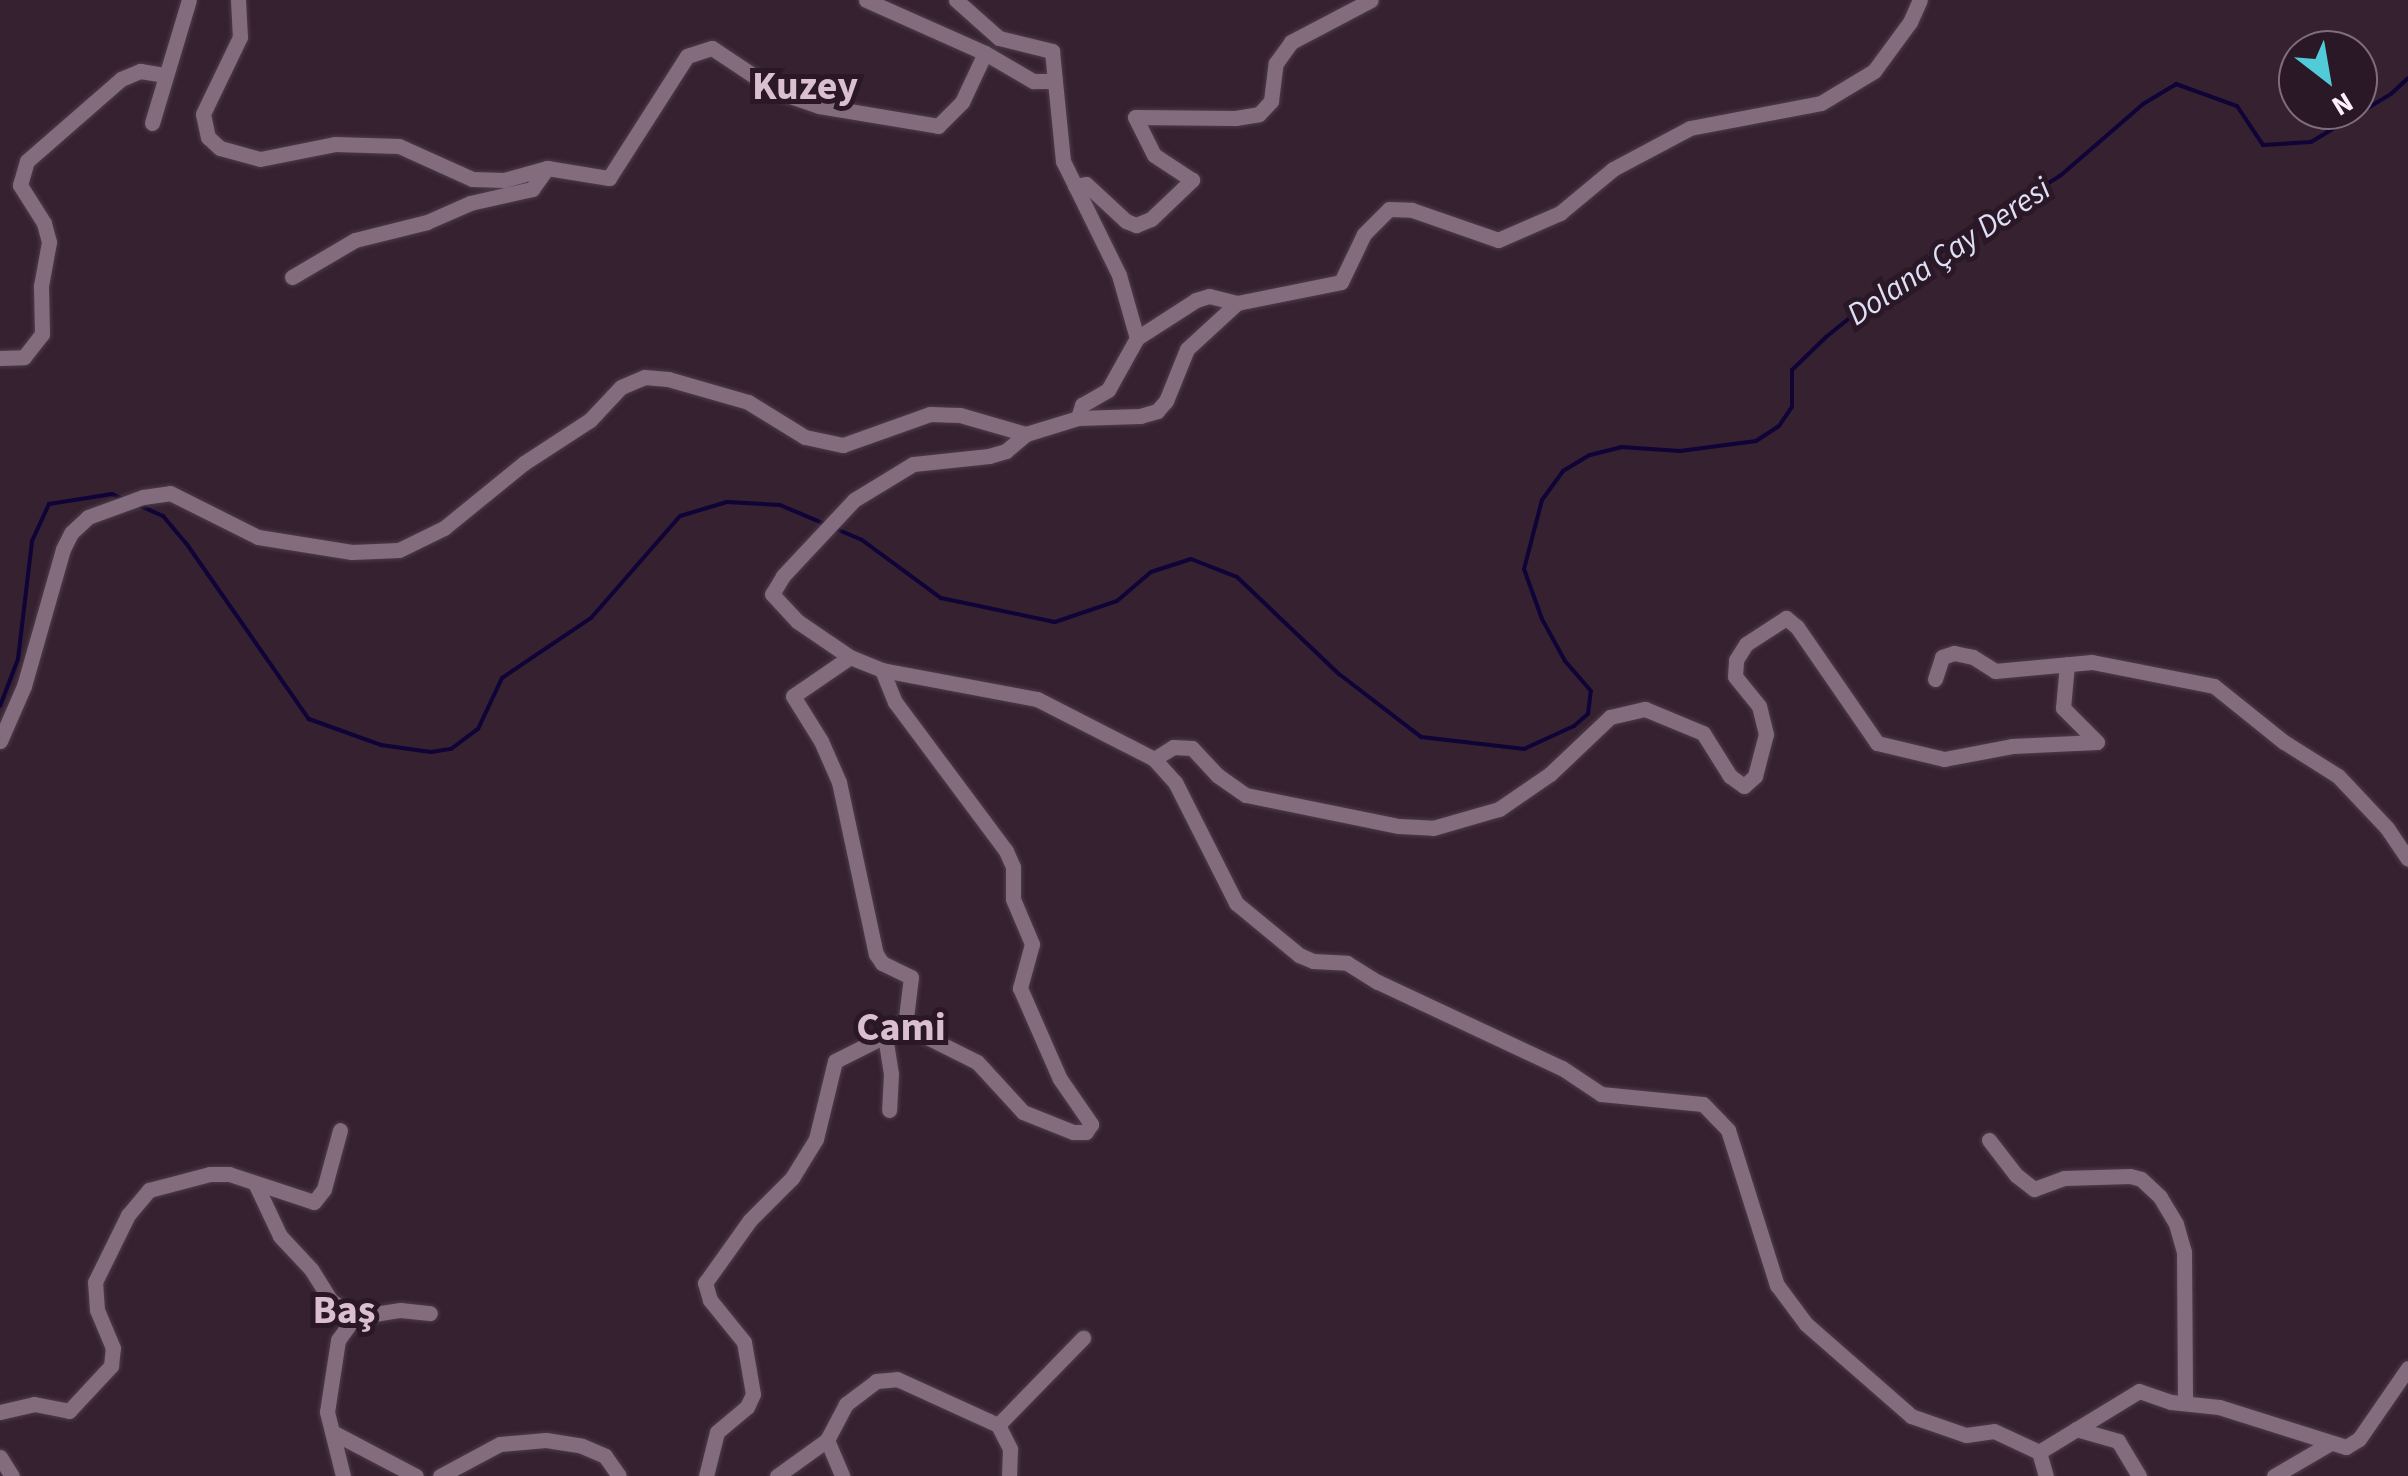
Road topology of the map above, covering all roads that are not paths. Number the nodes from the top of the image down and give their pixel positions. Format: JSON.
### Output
{"nodes":[{"id":1,"x":238,"y":0,"type":"edge"},
{"id":2,"x":866,"y":0,"type":"edge"},
{"id":3,"x":956,"y":0,"type":"edge"},
{"id":4,"x":1370,"y":0,"type":"edge"},
{"id":5,"x":1920,"y":0,"type":"edge"},
{"id":6,"x":184,"y":1,"type":"edge"},
{"id":7,"x":985,"y":53,"type":"junction"},
{"id":8,"x":166,"y":74,"type":"junction"},
{"id":9,"x":1055,"y":81,"type":"junction"},
{"id":10,"x":152,"y":123,"type":"dead end"},
{"id":11,"x":547,"y":168,"type":"junction"},
{"id":12,"x":1075,"y":186,"type":"junction"},
{"id":13,"x":292,"y":277,"type":"dead end"},
{"id":14,"x":1237,"y":302,"type":"junction"},
{"id":15,"x":1137,"y":338,"type":"junction"},
{"id":16,"x":0,"y":358,"type":"edge"},
{"id":17,"x":1078,"y":418,"type":"junction"},
{"id":18,"x":1026,"y":434,"type":"junction"},
{"id":19,"x":850,"y":657,"type":"junction"},
{"id":20,"x":2067,"y":664,"type":"junction"},
{"id":21,"x":882,"y":670,"type":"junction"},
{"id":22,"x":1935,"y":678,"type":"dead end"},
{"id":23,"x":0,"y":741,"type":"edge"},
{"id":24,"x":1154,"y":759,"type":"junction"},
{"id":25,"x":2408,"y":860,"type":"edge"},
{"id":26,"x":905,"y":1026,"type":"junction"},
{"id":27,"x":885,"y":1036,"type":"junction"},
{"id":28,"x":889,"y":1110,"type":"dead end"},
{"id":29,"x":340,"y":1130,"type":"dead end"},
{"id":30,"x":1990,"y":1140,"type":"dead end"},
{"id":31,"x":256,"y":1184,"type":"junction"},
{"id":32,"x":430,"y":1313,"type":"dead end"},
{"id":33,"x":355,"y":1317,"type":"junction"},
{"id":34,"x":1083,"y":1338,"type":"dead end"},
{"id":35,"x":2408,"y":1368,"type":"edge"},
{"id":36,"x":2185,"y":1402,"type":"junction"},
{"id":37,"x":0,"y":1412,"type":"edge"},
{"id":38,"x":998,"y":1425,"type":"junction"},
{"id":39,"x":2076,"y":1429,"type":"junction"},
{"id":40,"x":336,"y":1434,"type":"junction"},
{"id":41,"x":828,"y":1440,"type":"junction"},
{"id":42,"x":2329,"y":1444,"type":"junction"},
{"id":43,"x":2039,"y":1452,"type":"junction"},
{"id":44,"x":0,"y":1458,"type":"edge"},
{"id":45,"x":12,"y":1476,"type":"edge"},
{"id":46,"x":343,"y":1476,"type":"edge"},
{"id":47,"x":416,"y":1476,"type":"edge"},
{"id":48,"x":440,"y":1476,"type":"edge"},
{"id":49,"x":619,"y":1476,"type":"edge"},
{"id":50,"x":706,"y":1476,"type":"edge"},
{"id":51,"x":776,"y":1476,"type":"edge"},
{"id":52,"x":842,"y":1476,"type":"edge"},
{"id":53,"x":1009,"y":1476,"type":"edge"},
{"id":54,"x":2046,"y":1476,"type":"edge"},
{"id":55,"x":2139,"y":1476,"type":"edge"},
{"id":56,"x":2274,"y":1476,"type":"edge"}],
"edges":[{"from":1,"to":11,"type":"street"},
{"from":2,"to":7,"type":"street"},
{"from":3,"to":9,"type":"street"},
{"from":4,"to":12,"type":"street"},
{"from":5,"to":14,"type":"street"},
{"from":6,"to":8,"type":"street"},
{"from":7,"to":9,"type":"street"},
{"from":7,"to":11,"type":"street"},
{"from":8,"to":10,"type":"street"},
{"from":8,"to":16,"type":"street"},
{"from":9,"to":12,"type":"street"},
{"from":11,"to":13,"type":"street"},
{"from":12,"to":15,"type":"street"},
{"from":14,"to":15,"type":"street"},
{"from":14,"to":17,"type":"street"},
{"from":15,"to":17,"type":"street"},
{"from":17,"to":18,"type":"street"},
{"from":18,"to":19,"type":"street"},
{"from":18,"to":23,"type":"street"},
{"from":19,"to":21,"type":"street"},
{"from":19,"to":26,"type":"street"},
{"from":20,"to":22,"type":"street"},
{"from":20,"to":24,"type":"street"},
{"from":20,"to":25,"type":"street"},
{"from":21,"to":24,"type":"street"},
{"from":21,"to":26,"type":"street"},
{"from":24,"to":43,"type":"street"},
{"from":26,"to":27,"type":"street"},
{"from":27,"to":28,"type":"street"},
{"from":27,"to":50,"type":"street"},
{"from":29,"to":31,"type":"street"},
{"from":30,"to":36,"type":"street"},
{"from":31,"to":33,"type":"street"},
{"from":31,"to":37,"type":"street"},
{"from":32,"to":33,"type":"street"},
{"from":33,"to":40,"type":"street"},
{"from":34,"to":38,"type":"street"},
{"from":35,"to":42,"type":"street"},
{"from":36,"to":39,"type":"street"},
{"from":36,"to":42,"type":"street"},
{"from":38,"to":41,"type":"street"},
{"from":38,"to":53,"type":"street"},
{"from":39,"to":43,"type":"street"},
{"from":39,"to":55,"type":"street"},
{"from":40,"to":46,"type":"street"},
{"from":40,"to":47,"type":"street"},
{"from":41,"to":51,"type":"street"},
{"from":41,"to":52,"type":"street"},
{"from":42,"to":56,"type":"street"},
{"from":43,"to":54,"type":"street"},
{"from":44,"to":45,"type":"street"},
{"from":48,"to":49,"type":"street"}]}
